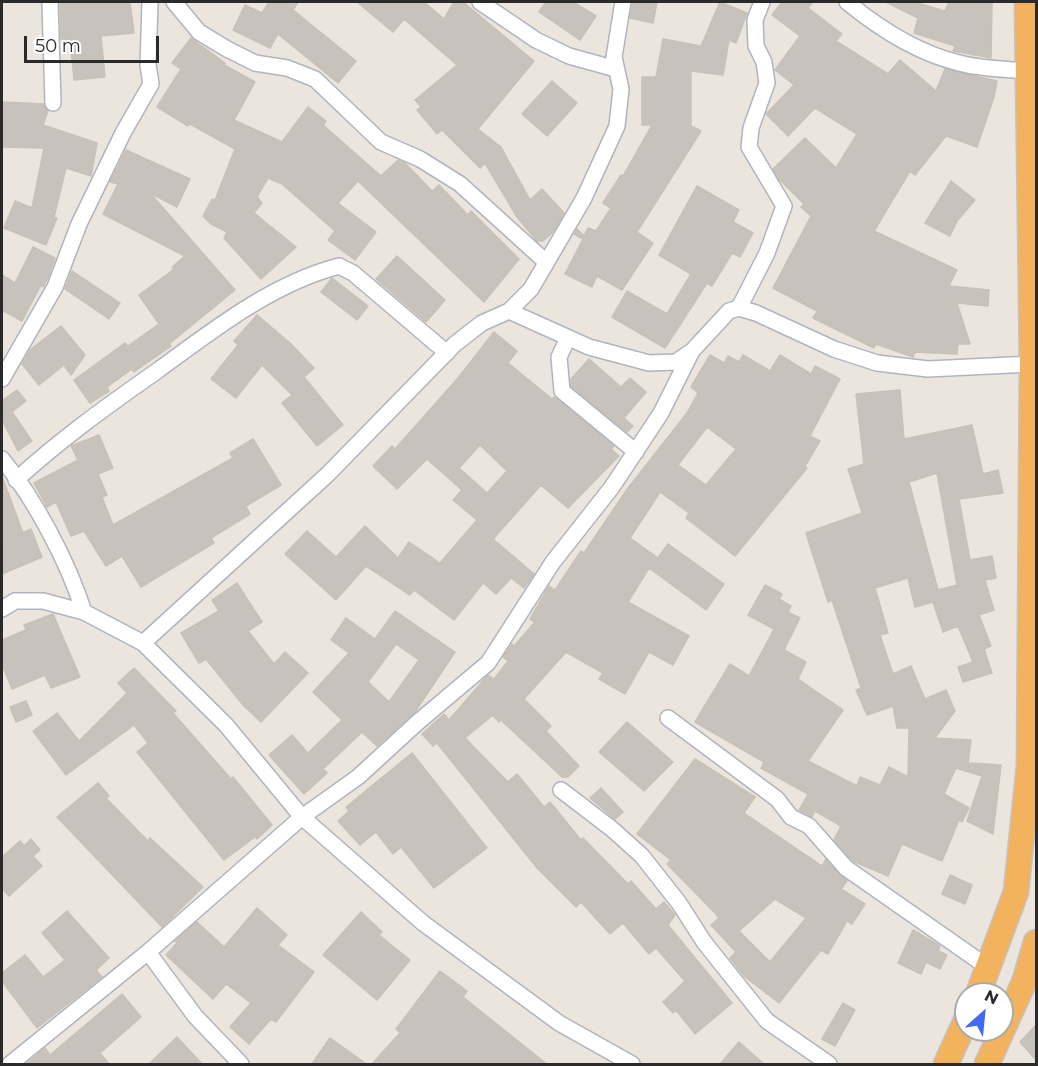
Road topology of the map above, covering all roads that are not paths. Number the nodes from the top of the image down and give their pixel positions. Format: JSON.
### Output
{"nodes":[{"id":1,"x":51,"y":2,"type":"edge"},
{"id":2,"x":150,"y":2,"type":"edge"},
{"id":3,"x":174,"y":2,"type":"edge"},
{"id":4,"x":480,"y":2,"type":"edge"},
{"id":5,"x":623,"y":2,"type":"edge"},
{"id":6,"x":762,"y":2,"type":"edge"},
{"id":7,"x":847,"y":2,"type":"edge"},
{"id":8,"x":1027,"y":2,"type":"edge"},
{"id":9,"x":616,"y":69,"type":"junction"},
{"id":10,"x":1028,"y":70,"type":"junction"},
{"id":11,"x":53,"y":103,"type":"dead end"},
{"id":12,"x":546,"y":262,"type":"junction"},
{"id":13,"x":739,"y":308,"type":"junction"},
{"id":14,"x":509,"y":311,"type":"junction"},
{"id":15,"x":568,"y":338,"type":"junction"},
{"id":16,"x":692,"y":351,"type":"junction"},
{"id":17,"x":447,"y":353,"type":"junction"},
{"id":18,"x":1032,"y":364,"type":"junction"},
{"id":19,"x":2,"y":379,"type":"edge"},
{"id":20,"x":636,"y":452,"type":"junction"},
{"id":21,"x":2,"y":459,"type":"edge"},
{"id":22,"x":16,"y":480,"type":"junction"},
{"id":23,"x":2,"y":609,"type":"edge"},
{"id":24,"x":84,"y":612,"type":"junction"},
{"id":25,"x":143,"y":643,"type":"junction"},
{"id":26,"x":668,"y":718,"type":"dead end"},
{"id":27,"x":561,"y":790,"type":"dead end"},
{"id":28,"x":302,"y":816,"type":"junction"},
{"id":29,"x":1036,"y":942,"type":"edge"},
{"id":30,"x":148,"y":952,"type":"junction"},
{"id":31,"x":989,"y":968,"type":"junction"},
{"id":32,"x":983,"y":982,"type":"edge"},
{"id":33,"x":1030,"y":985,"type":"edge"},
{"id":34,"x":956,"y":1042,"type":"edge"},
{"id":35,"x":2,"y":1057,"type":"edge"},
{"id":36,"x":10,"y":1065,"type":"edge"},
{"id":37,"x":241,"y":1065,"type":"edge"},
{"id":38,"x":632,"y":1065,"type":"edge"},
{"id":39,"x":829,"y":1065,"type":"edge"},
{"id":40,"x":946,"y":1065,"type":"edge"},
{"id":41,"x":987,"y":1065,"type":"edge"}],
"edges":[{"from":1,"to":11,"type":"street"},
{"from":2,"to":19,"type":"street"},
{"from":3,"to":12,"type":"street"},
{"from":4,"to":9,"type":"street"},
{"from":5,"to":9,"type":"street"},
{"from":6,"to":13,"type":"street"},
{"from":7,"to":10,"type":"street"},
{"from":8,"to":10,"type":"highway"},
{"from":9,"to":12,"type":"street"},
{"from":10,"to":18,"type":"highway"},
{"from":12,"to":14,"type":"street"},
{"from":13,"to":16,"type":"street"},
{"from":13,"to":18,"type":"street"},
{"from":14,"to":15,"type":"street"},
{"from":14,"to":17,"type":"street"},
{"from":15,"to":16,"type":"street"},
{"from":15,"to":20,"type":"street"},
{"from":16,"to":20,"type":"street"},
{"from":17,"to":22,"type":"street"},
{"from":17,"to":25,"type":"street"},
{"from":18,"to":31,"type":"highway"},
{"from":20,"to":28,"type":"street"},
{"from":21,"to":22,"type":"street"},
{"from":22,"to":24,"type":"street"},
{"from":23,"to":24,"type":"street"},
{"from":24,"to":25,"type":"street"},
{"from":25,"to":28,"type":"street"},
{"from":26,"to":31,"type":"street"},
{"from":27,"to":39,"type":"street"},
{"from":28,"to":30,"type":"street"},
{"from":28,"to":38,"type":"street"},
{"from":29,"to":33,"type":"highway"},
{"from":30,"to":36,"type":"street"},
{"from":30,"to":37,"type":"street"},
{"from":31,"to":32,"type":"highway"},
{"from":33,"to":41,"type":"highway"},
{"from":34,"to":40,"type":"highway"},
{"from":35,"to":36,"type":"street"}]}
